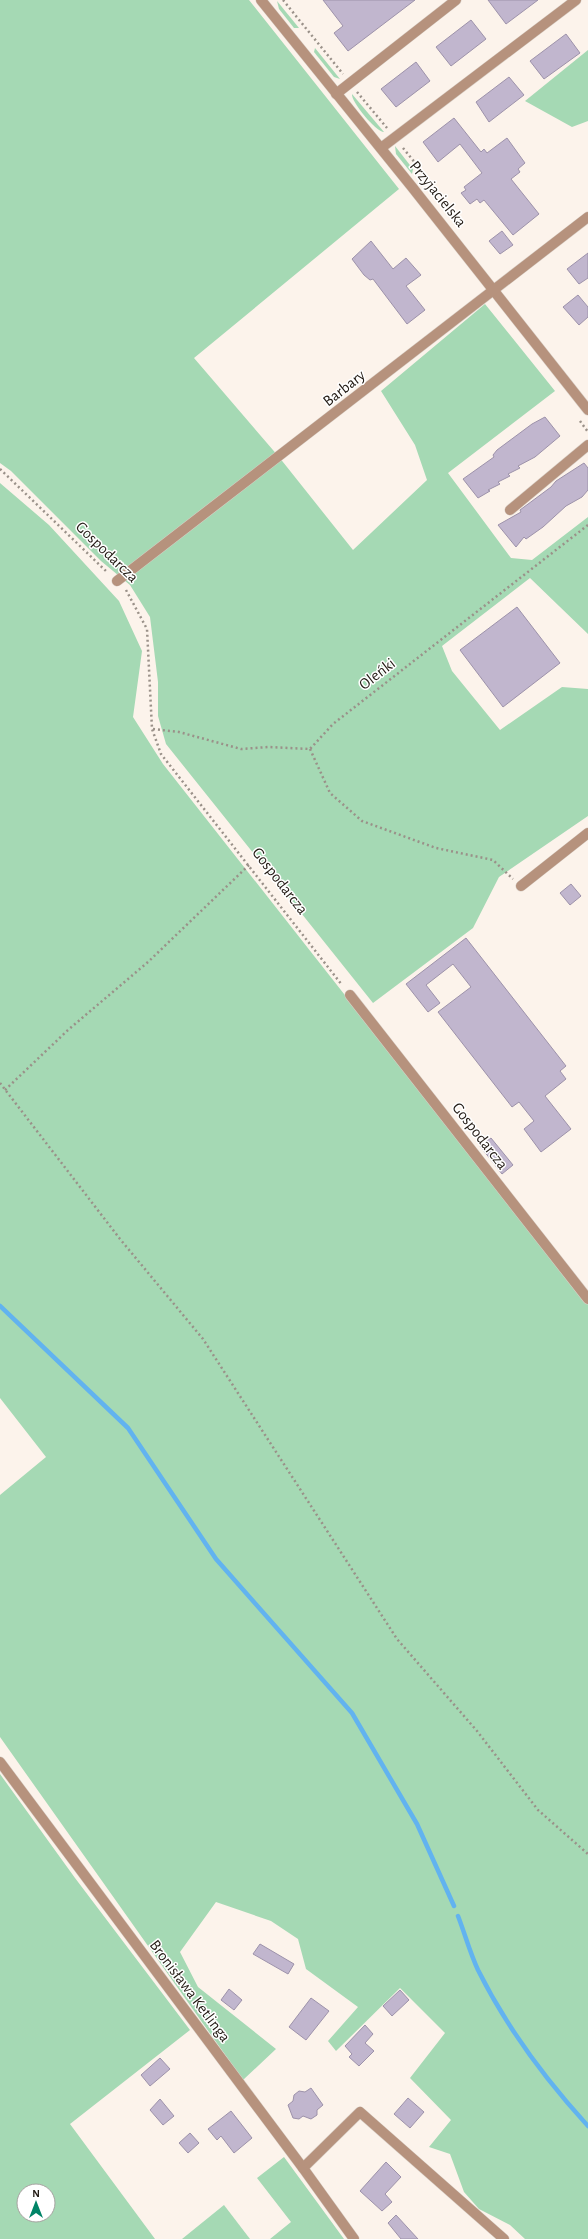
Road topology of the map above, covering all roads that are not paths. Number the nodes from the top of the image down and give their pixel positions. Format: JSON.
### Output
{"nodes":[{"id":1,"x":261,"y":0,"type":"edge"},
{"id":2,"x":456,"y":0,"type":"edge"},
{"id":3,"x":576,"y":0,"type":"edge"},
{"id":4,"x":336,"y":94,"type":"junction"},
{"id":5,"x":381,"y":148,"type":"junction"},
{"id":6,"x":588,"y":217,"type":"edge"},
{"id":7,"x":495,"y":290,"type":"junction"},
{"id":8,"x":588,"y":410,"type":"edge"},
{"id":9,"x":588,"y":445,"type":"edge"},
{"id":10,"x":510,"y":510,"type":"dead end"},
{"id":11,"x":117,"y":581,"type":"road end"},
{"id":12,"x":588,"y":833,"type":"edge"},
{"id":13,"x":521,"y":886,"type":"road end"},
{"id":14,"x":350,"y":995,"type":"road end"},
{"id":15,"x":588,"y":1299,"type":"edge"},
{"id":16,"x":0,"y":1762,"type":"edge"},
{"id":17,"x":303,"y":2168,"type":"junction"},
{"id":18,"x":354,"y":2239,"type":"edge"},
{"id":19,"x":504,"y":2239,"type":"edge"}],
"edges":[{"from":1,"to":4,"type":"street","name":"Przyjacielska"},
{"from":2,"to":4,"type":"street"},
{"from":3,"to":5,"type":"street"},
{"from":4,"to":5,"type":"street","name":"Przyjacielska"},
{"from":5,"to":7,"type":"street","name":"Przyjacielska"},
{"from":6,"to":7,"type":"street","name":"Barbary"},
{"from":7,"to":8,"type":"street","name":"Przyjacielska"},
{"from":7,"to":11,"type":"street","name":"Barbary"},
{"from":9,"to":10,"type":"street"},
{"from":12,"to":13,"type":"street"},
{"from":14,"to":15,"type":"street","name":"Gospodarcza"},
{"from":16,"to":17,"type":"street","name":"Bronisława Ketlinga"},
{"from":17,"to":18,"type":"street","name":"Bronisława Ketlinga"},
{"from":17,"to":19,"type":"street"}]}
